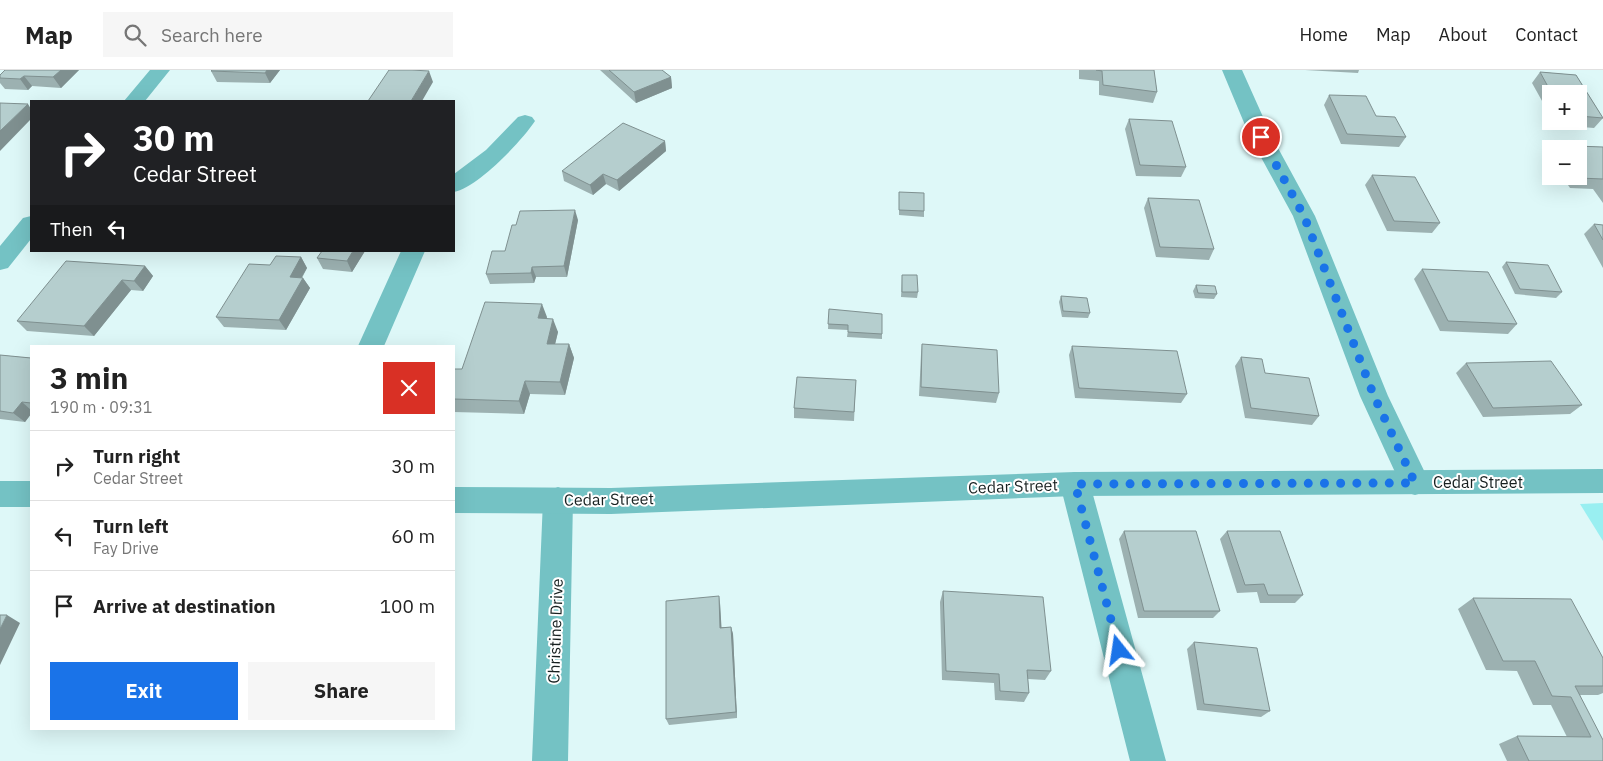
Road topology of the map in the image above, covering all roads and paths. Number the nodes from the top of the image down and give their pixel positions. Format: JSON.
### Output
{"nodes":[{"id":1,"x":160,"y":70,"type":"edge"},
{"id":2,"x":1232,"y":70,"type":"edge"},
{"id":3,"x":135,"y":100,"type":"edge"},
{"id":4,"x":525,"y":121,"type":"dead end"},
{"id":5,"x":455,"y":185,"type":"edge"},
{"id":6,"x":30,"y":225,"type":"edge"},
{"id":7,"x":413,"y":252,"type":"edge"},
{"id":8,"x":0,"y":262,"type":"edge"},
{"id":9,"x":371,"y":345,"type":"edge"},
{"id":10,"x":1603,"y":481,"type":"edge"},
{"id":11,"x":1415,"y":483,"type":"junction"},
{"id":12,"x":1075,"y":484,"type":"junction"},
{"id":13,"x":0,"y":494,"type":"edge"},
{"id":14,"x":30,"y":494,"type":"edge"},
{"id":15,"x":455,"y":500,"type":"edge"},
{"id":16,"x":558,"y":500,"type":"junction"},
{"id":17,"x":550,"y":761,"type":"edge"},
{"id":18,"x":1148,"y":761,"type":"edge"}],
"edges":[{"from":1,"to":3,"type":"street"},
{"from":2,"to":11,"type":"street"},
{"from":4,"to":5,"type":"street"},
{"from":6,"to":8,"type":"street"},
{"from":7,"to":9,"type":"street"},
{"from":10,"to":11,"type":"street","name":"Cedar Street"},
{"from":11,"to":12,"type":"street","name":"Cedar Street"},
{"from":12,"to":16,"type":"street","name":"Cedar Street"},
{"from":12,"to":18,"type":"street"},
{"from":13,"to":14,"type":"street"},
{"from":15,"to":16,"type":"street","name":"Cedar Street"},
{"from":16,"to":17,"type":"street","name":"Christine Drive"}]}
